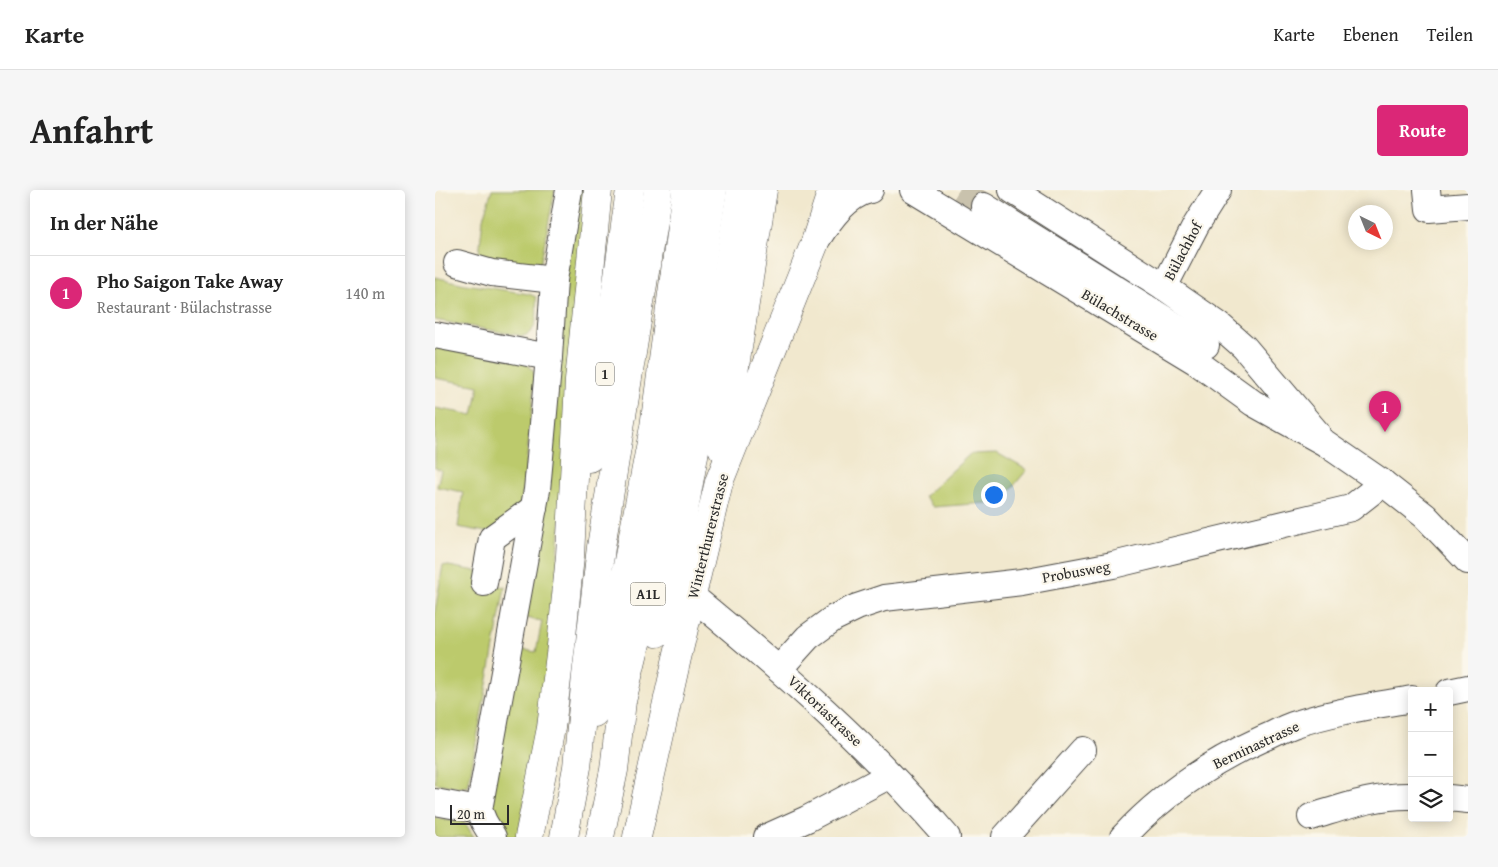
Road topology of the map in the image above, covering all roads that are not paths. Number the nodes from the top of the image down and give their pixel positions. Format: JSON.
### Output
{"nodes":[{"id":1,"x":569,"y":190,"type":"edge"},
{"id":2,"x":598,"y":190,"type":"edge"},
{"id":3,"x":630,"y":190,"type":"edge"},
{"id":4,"x":658,"y":190,"type":"edge"},
{"id":5,"x":686,"y":190,"type":"edge"},
{"id":6,"x":713,"y":190,"type":"edge"},
{"id":7,"x":741,"y":190,"type":"edge"},
{"id":8,"x":763,"y":190,"type":"edge"},
{"id":9,"x":832,"y":190,"type":"edge"},
{"id":10,"x":871,"y":190,"type":"edge"},
{"id":11,"x":913,"y":190,"type":"edge"},
{"id":12,"x":1012,"y":190,"type":"edge"},
{"id":13,"x":1218,"y":190,"type":"edge"},
{"id":14,"x":1427,"y":190,"type":"edge"},
{"id":15,"x":985,"y":206,"type":"tunnel mouth"},
{"id":16,"x":1468,"y":206,"type":"edge"},
{"id":17,"x":814,"y":245,"type":"junction"},
{"id":18,"x":457,"y":264,"type":"dead end"},
{"id":19,"x":554,"y":280,"type":"junction"},
{"id":20,"x":1164,"y":287,"type":"junction"},
{"id":21,"x":435,"y":335,"type":"edge"},
{"id":22,"x":1207,"y":344,"type":"junction"},
{"id":23,"x":549,"y":357,"type":"junction"},
{"id":24,"x":1325,"y":443,"type":"junction"},
{"id":25,"x":719,"y":482,"type":"junction"},
{"id":26,"x":1383,"y":483,"type":"junction"},
{"id":27,"x":534,"y":508,"type":"junction"},
{"id":28,"x":570,"y":556,"type":"junction"},
{"id":29,"x":1468,"y":561,"type":"edge"},
{"id":30,"x":484,"y":583,"type":"dead end"},
{"id":31,"x":693,"y":597,"type":"junction"},
{"id":32,"x":779,"y":669,"type":"junction"},
{"id":33,"x":1468,"y":688,"type":"edge"},
{"id":34,"x":1453,"y":691,"type":"edge"},
{"id":35,"x":1408,"y":700,"type":"edge"},
{"id":36,"x":1083,"y":750,"type":"dead end"},
{"id":37,"x":577,"y":766,"type":"junction"},
{"id":38,"x":614,"y":770,"type":"junction"},
{"id":39,"x":890,"y":775,"type":"junction"},
{"id":40,"x":1408,"y":796,"type":"edge"},
{"id":41,"x":1453,"y":798,"type":"edge"},
{"id":42,"x":1468,"y":800,"type":"edge"},
{"id":43,"x":435,"y":802,"type":"edge"},
{"id":44,"x":479,"y":810,"type":"junction"},
{"id":45,"x":1311,"y":817,"type":"dead end"},
{"id":46,"x":493,"y":837,"type":"edge"},
{"id":47,"x":529,"y":837,"type":"edge"},
{"id":48,"x":565,"y":837,"type":"edge"},
{"id":49,"x":600,"y":837,"type":"edge"},
{"id":50,"x":637,"y":837,"type":"edge"},
{"id":51,"x":767,"y":837,"type":"edge"},
{"id":52,"x":947,"y":837,"type":"edge"},
{"id":53,"x":1005,"y":837,"type":"edge"},
{"id":54,"x":1123,"y":837,"type":"edge"}],
"edges":[{"from":1,"to":19,"type":"street"},
{"from":2,"to":28,"type":"main road"},
{"from":3,"to":28,"type":"main road","number":"1"},
{"from":4,"to":37,"type":"main road"},
{"from":5,"to":37,"type":"main road","number":"A1L"},
{"from":6,"to":38,"type":"main road","number":"A1L"},
{"from":7,"to":38,"type":"main road"},
{"from":8,"to":25,"type":"main road"},
{"from":9,"to":17,"type":"main road","name":"Winterthurerstrasse"},
{"from":10,"to":17,"type":"street"},
{"from":11,"to":22,"type":"street","name":"Bülachstrasse"},
{"from":12,"to":20,"type":"street","name":"Bülachstrasse"},
{"from":13,"to":20,"type":"street","name":"Bülachhof"},
{"from":14,"to":16,"type":"street"},
{"from":15,"to":22,"type":"street"},
{"from":17,"to":25,"type":"main road","name":"Winterthurerstrasse"},
{"from":18,"to":19,"type":"street"},
{"from":19,"to":23,"type":"street"},
{"from":20,"to":22,"type":"street","name":"Bülachstrasse"},
{"from":21,"to":23,"type":"street"},
{"from":22,"to":24,"type":"street","name":"Bülachstrasse"},
{"from":22,"to":24,"type":"street","name":"Bülachstrasse"},
{"from":23,"to":27,"type":"street"},
{"from":24,"to":26,"type":"street","name":"Bülachstrasse"},
{"from":25,"to":31,"type":"main road","name":"Winterthurerstrasse"},
{"from":26,"to":29,"type":"street","name":"Bülachstrasse"},
{"from":26,"to":32,"type":"street","name":"Probusweg"},
{"from":27,"to":30,"type":"street"},
{"from":27,"to":44,"type":"street"},
{"from":28,"to":47,"type":"main road","number":"1"},
{"from":31,"to":32,"type":"street","name":"Viktoriastrasse"},
{"from":31,"to":50,"type":"main road","name":"Winterthurerstrasse"},
{"from":32,"to":39,"type":"street","name":"Viktoriastrasse"},
{"from":33,"to":34,"type":"street"},
{"from":35,"to":54,"type":"street","name":"Berninastrasse"},
{"from":36,"to":53,"type":"street"},
{"from":37,"to":48,"type":"main road","number":"A1L"},
{"from":38,"to":49,"type":"main road","number":"A1L"},
{"from":39,"to":51,"type":"street"},
{"from":39,"to":52,"type":"street","name":"Viktoriastrasse"},
{"from":40,"to":45,"type":"street"},
{"from":41,"to":42,"type":"street"},
{"from":43,"to":44,"type":"street"},
{"from":44,"to":46,"type":"street"}]}
